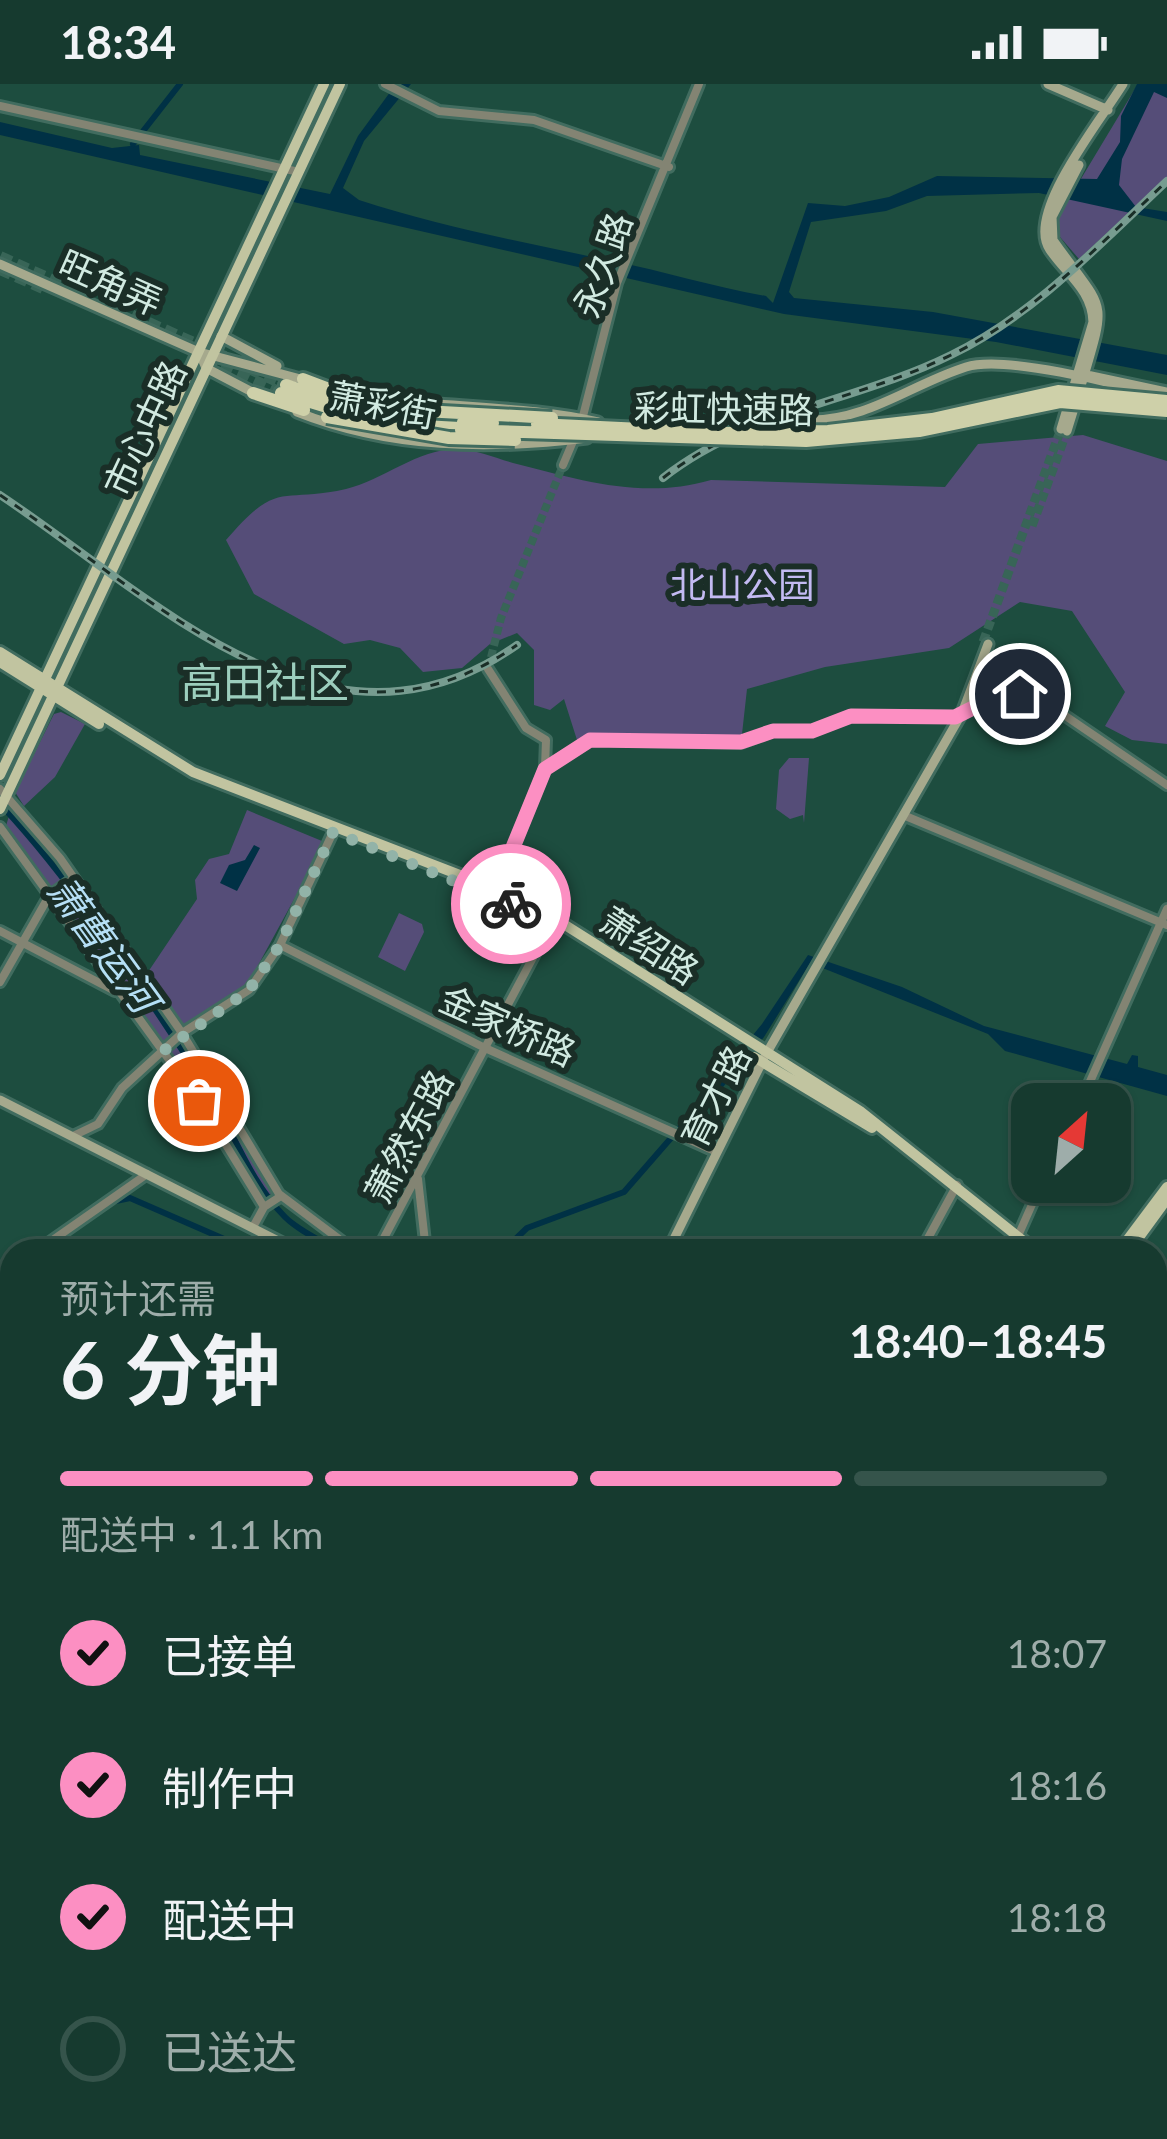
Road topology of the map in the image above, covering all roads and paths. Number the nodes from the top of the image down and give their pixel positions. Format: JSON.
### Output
{"nodes":[{"id":1,"x":324,"y":84,"type":"edge"},
{"id":2,"x":340,"y":84,"type":"edge"},
{"id":3,"x":385,"y":84,"type":"edge"},
{"id":4,"x":699,"y":84,"type":"edge"},
{"id":5,"x":1048,"y":84,"type":"edge"},
{"id":6,"x":1123,"y":84,"type":"edge"},
{"id":7,"x":0,"y":106,"type":"edge"},
{"id":8,"x":1108,"y":110,"type":"junction"},
{"id":9,"x":669,"y":167,"type":"junction"},
{"id":10,"x":281,"y":174,"type":"junction"},
{"id":11,"x":296,"y":178,"type":"junction"},
{"id":12,"x":0,"y":263,"type":"edge"},
{"id":13,"x":221,"y":336,"type":"junction"},
{"id":14,"x":205,"y":354,"type":"junction"},
{"id":15,"x":206,"y":368,"type":"junction"},
{"id":16,"x":1082,"y":371,"type":"junction"},
{"id":17,"x":304,"y":380,"type":"junction"},
{"id":18,"x":284,"y":389,"type":"tunnel mouth"},
{"id":19,"x":254,"y":393,"type":"junction"},
{"id":20,"x":1165,"y":404,"type":"edge"},
{"id":21,"x":582,"y":419,"type":"junction"},
{"id":22,"x":813,"y":419,"type":"tunnel mouth"},
{"id":23,"x":1064,"y":430,"type":"tunnel mouth"},
{"id":24,"x":624,"y":433,"type":"junction"},
{"id":25,"x":573,"y":440,"type":"junction"},
{"id":26,"x":563,"y":465,"type":"tunnel mouth"},
{"id":27,"x":986,"y":643,"type":"tunnel mouth"},
{"id":28,"x":1,"y":658,"type":"edge"},
{"id":29,"x":488,"y":669,"type":"dead end"},
{"id":30,"x":52,"y":688,"type":"junction"},
{"id":31,"x":958,"y":715,"type":"junction"},
{"id":32,"x":545,"y":769,"type":"junction"},
{"id":33,"x":0,"y":775,"type":"edge"},
{"id":34,"x":1167,"y":784,"type":"edge"},
{"id":35,"x":3,"y":798,"type":"edge"},
{"id":36,"x":903,"y":815,"type":"junction"},
{"id":37,"x":0,"y":827,"type":"edge"},
{"id":38,"x":334,"y":830,"type":"junction"},
{"id":39,"x":73,"y":879,"type":"junction"},
{"id":40,"x":496,"y":889,"type":"junction"},
{"id":41,"x":52,"y":894,"type":"junction"},
{"id":42,"x":1167,"y":909,"type":"edge"},
{"id":43,"x":552,"y":921,"type":"junction"},
{"id":44,"x":1164,"y":924,"type":"edge"},
{"id":45,"x":0,"y":931,"type":"edge"},
{"id":46,"x":21,"y":943,"type":"junction"},
{"id":47,"x":280,"y":945,"type":"junction"},
{"id":48,"x":0,"y":982,"type":"edge"},
{"id":49,"x":117,"y":992,"type":"junction"},
{"id":50,"x":182,"y":1033,"type":"junction"},
{"id":51,"x":485,"y":1048,"type":"junction"},
{"id":52,"x":160,"y":1053,"type":"junction"},
{"id":53,"x":758,"y":1056,"type":"junction"},
{"id":54,"x":1090,"y":1083,"type":"edge"},
{"id":55,"x":0,"y":1100,"type":"edge"},
{"id":56,"x":91,"y":1129,"type":"junction"},
{"id":57,"x":72,"y":1136,"type":"junction"},
{"id":58,"x":97,"y":1149,"type":"junction"},
{"id":59,"x":717,"y":1152,"type":"junction"},
{"id":60,"x":148,"y":1173,"type":"junction"},
{"id":61,"x":417,"y":1178,"type":"junction"},
{"id":62,"x":1167,"y":1186,"type":"edge"},
{"id":63,"x":956,"y":1187,"type":"junction"},
{"id":64,"x":281,"y":1196,"type":"junction"},
{"id":65,"x":1167,"y":1199,"type":"edge"},
{"id":66,"x":1033,"y":1203,"type":"edge"},
{"id":67,"x":264,"y":1207,"type":"junction"},
{"id":68,"x":253,"y":1227,"type":"junction"},
{"id":69,"x":1018,"y":1236,"type":"junction"},
{"id":70,"x":54,"y":1239,"type":"edge"},
{"id":71,"x":276,"y":1239,"type":"edge"},
{"id":72,"x":340,"y":1239,"type":"edge"},
{"id":73,"x":384,"y":1239,"type":"edge"},
{"id":74,"x":425,"y":1239,"type":"edge"},
{"id":75,"x":674,"y":1239,"type":"edge"},
{"id":76,"x":928,"y":1239,"type":"edge"},
{"id":77,"x":1018,"y":1239,"type":"edge"},
{"id":78,"x":1021,"y":1239,"type":"edge"},
{"id":79,"x":1129,"y":1239,"type":"edge"},
{"id":80,"x":1131,"y":1239,"type":"edge"}],
"edges":[{"from":1,"to":10,"type":"main road","name":"市心中路"},
{"from":2,"to":11,"type":"main road","name":"市心中路"},
{"from":3,"to":9,"type":"street"},
{"from":4,"to":9,"type":"street","name":"永久路"},
{"from":5,"to":8,"type":"main road"},
{"from":6,"to":8,"type":"main road"},
{"from":7,"to":10,"type":"street"},
{"from":8,"to":16,"type":"main road"},
{"from":9,"to":21,"type":"street","name":"永久路"},
{"from":10,"to":11,"type":"street"},
{"from":10,"to":14,"type":"main road","name":"市心中路"},
{"from":11,"to":13,"type":"main road","name":"市心中路"},
{"from":12,"to":14,"type":"main road","name":"旺角弄"},
{"from":13,"to":14,"type":"main road","name":"市心中路"},
{"from":13,"to":17,"type":"main road","name":"萧彩街"},
{"from":14,"to":15,"type":"main road","name":"市心中路"},
{"from":14,"to":17,"type":"main road","name":"萧彩街"},
{"from":14,"to":30,"type":"main road","name":"市心中路"},
{"from":15,"to":19,"type":"main road","name":"萧彩街"},
{"from":15,"to":30,"type":"main road","name":"市心中路"},
{"from":16,"to":20,"type":"main road"},
{"from":16,"to":22,"type":"main road"},
{"from":16,"to":23,"type":"main road"},
{"from":17,"to":21,"type":"main road","name":"萧彩街"},
{"from":17,"to":24,"type":"highway","bridge":true},
{"from":18,"to":24,"type":"highway","name":"彩虹快速路","bridge":true},
{"from":19,"to":24,"type":"highway","bridge":true},
{"from":19,"to":25,"type":"main road","name":"萧彩街"},
{"from":20,"to":24,"type":"highway","name":"彩虹快速路","bridge":true},
{"from":21,"to":25,"type":"street","name":"永久路"},
{"from":21,"to":25,"type":"main road","name":"萧彩街"},
{"from":25,"to":26,"type":"street","name":"永久路"},
{"from":27,"to":31,"type":"main road"},
{"from":28,"to":30,"type":"main road","name":"萧绍路"},
{"from":29,"to":32,"type":"street"},
{"from":30,"to":33,"type":"main road","name":"市心中路"},
{"from":30,"to":35,"type":"main road","name":"市心中路"},
{"from":30,"to":38,"type":"main road","name":"萧绍路"},
{"from":31,"to":32,"type":"street"},
{"from":31,"to":34,"type":"street"},
{"from":31,"to":36,"type":"main road"},
{"from":32,"to":40,"type":"street"},
{"from":35,"to":39,"type":"street"},
{"from":36,"to":44,"type":"street"},
{"from":36,"to":53,"type":"main road","name":"育才路"},
{"from":37,"to":41,"type":"street"},
{"from":38,"to":40,"type":"main road","name":"萧绍路"},
{"from":38,"to":43,"type":"main road"},
{"from":38,"to":47,"type":"street"},
{"from":39,"to":41,"type":"street"},
{"from":39,"to":50,"type":"street"},
{"from":40,"to":43,"type":"main road","name":"萧绍路"},
{"from":41,"to":46,"type":"street"},
{"from":41,"to":49,"type":"street"},
{"from":42,"to":44,"type":"street"},
{"from":43,"to":51,"type":"street","name":"萧然东路"},
{"from":43,"to":53,"type":"main road","name":"萧绍路"},
{"from":44,"to":54,"type":"street"},
{"from":45,"to":46,"type":"street"},
{"from":46,"to":48,"type":"street"},
{"from":46,"to":49,"type":"street"},
{"from":47,"to":50,"type":"street"},
{"from":47,"to":51,"type":"street","name":"金家桥路"},
{"from":49,"to":52,"type":"street"},
{"from":50,"to":52,"type":"street"},
{"from":50,"to":64,"type":"street"},
{"from":51,"to":59,"type":"street","name":"金家桥路"},
{"from":51,"to":61,"type":"street","name":"萧然东路"},
{"from":52,"to":56,"type":"street"},
{"from":52,"to":67,"type":"street"},
{"from":53,"to":59,"type":"main road","name":"育才路"},
{"from":53,"to":63,"type":"main road","name":"萧绍路"},
{"from":55,"to":57,"type":"main road"},
{"from":56,"to":57,"type":"street"},
{"from":56,"to":58,"type":"street"},
{"from":57,"to":58,"type":"main road"},
{"from":58,"to":60,"type":"main road"},
{"from":59,"to":75,"type":"main road","name":"育才路"},
{"from":60,"to":68,"type":"main road"},
{"from":60,"to":70,"type":"street"},
{"from":61,"to":73,"type":"street","name":"萧然东路"},
{"from":61,"to":74,"type":"street"},
{"from":62,"to":79,"type":"main road"},
{"from":63,"to":69,"type":"main road","name":"萧绍路"},
{"from":63,"to":76,"type":"street"},
{"from":63,"to":77,"type":"main road"},
{"from":64,"to":67,"type":"street"},
{"from":64,"to":72,"type":"street"},
{"from":65,"to":80,"type":"main road"},
{"from":66,"to":69,"type":"street"},
{"from":67,"to":68,"type":"street"},
{"from":68,"to":71,"type":"main road"},
{"from":69,"to":78,"type":"main road","name":"萧绍路"}]}
